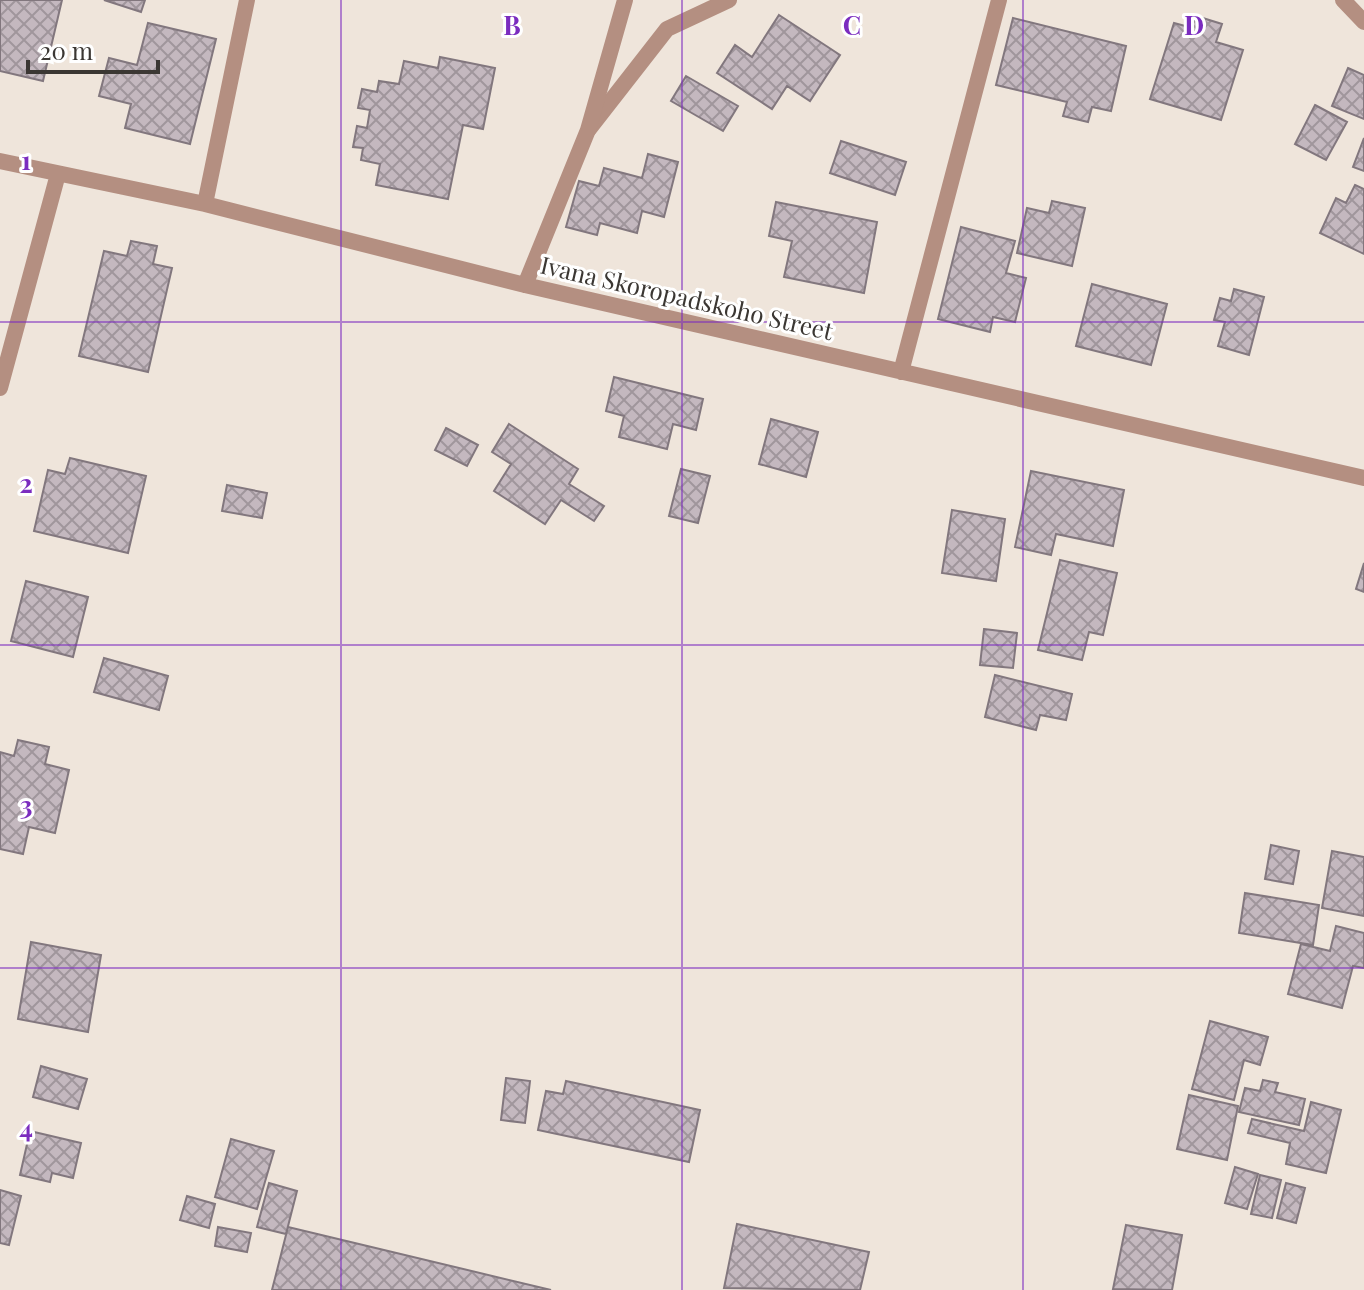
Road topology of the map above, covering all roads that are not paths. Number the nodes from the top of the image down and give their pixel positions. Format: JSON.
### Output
{"nodes":[{"id":1,"x":247,"y":0,"type":"edge"},
{"id":2,"x":625,"y":0,"type":"edge"},
{"id":3,"x":729,"y":0,"type":"edge"},
{"id":4,"x":999,"y":0,"type":"edge"},
{"id":5,"x":1343,"y":0,"type":"edge"},
{"id":6,"x":1364,"y":22,"type":"edge"},
{"id":7,"x":588,"y":130,"type":"junction"},
{"id":8,"x":0,"y":161,"type":"edge"},
{"id":9,"x":58,"y":174,"type":"junction"},
{"id":10,"x":205,"y":204,"type":"junction"},
{"id":11,"x":525,"y":285,"type":"junction"},
{"id":12,"x":901,"y":372,"type":"junction"},
{"id":13,"x":0,"y":388,"type":"edge"},
{"id":14,"x":1364,"y":478,"type":"edge"}],
"edges":[{"from":1,"to":10,"type":"street"},
{"from":2,"to":7,"type":"street"},
{"from":3,"to":7,"type":"street"},
{"from":4,"to":12,"type":"street"},
{"from":5,"to":6,"type":"street"},
{"from":7,"to":11,"type":"street"},
{"from":8,"to":9,"type":"street","name":"Ivana Skoropadskoho Street"},
{"from":9,"to":10,"type":"street","name":"Ivana Skoropadskoho Street"},
{"from":9,"to":13,"type":"street"},
{"from":10,"to":11,"type":"street","name":"Ivana Skoropadskoho Street"},
{"from":11,"to":12,"type":"street","name":"Ivana Skoropadskoho Street"},
{"from":12,"to":14,"type":"street","name":"Ivana Skoropadskoho Street"}]}
